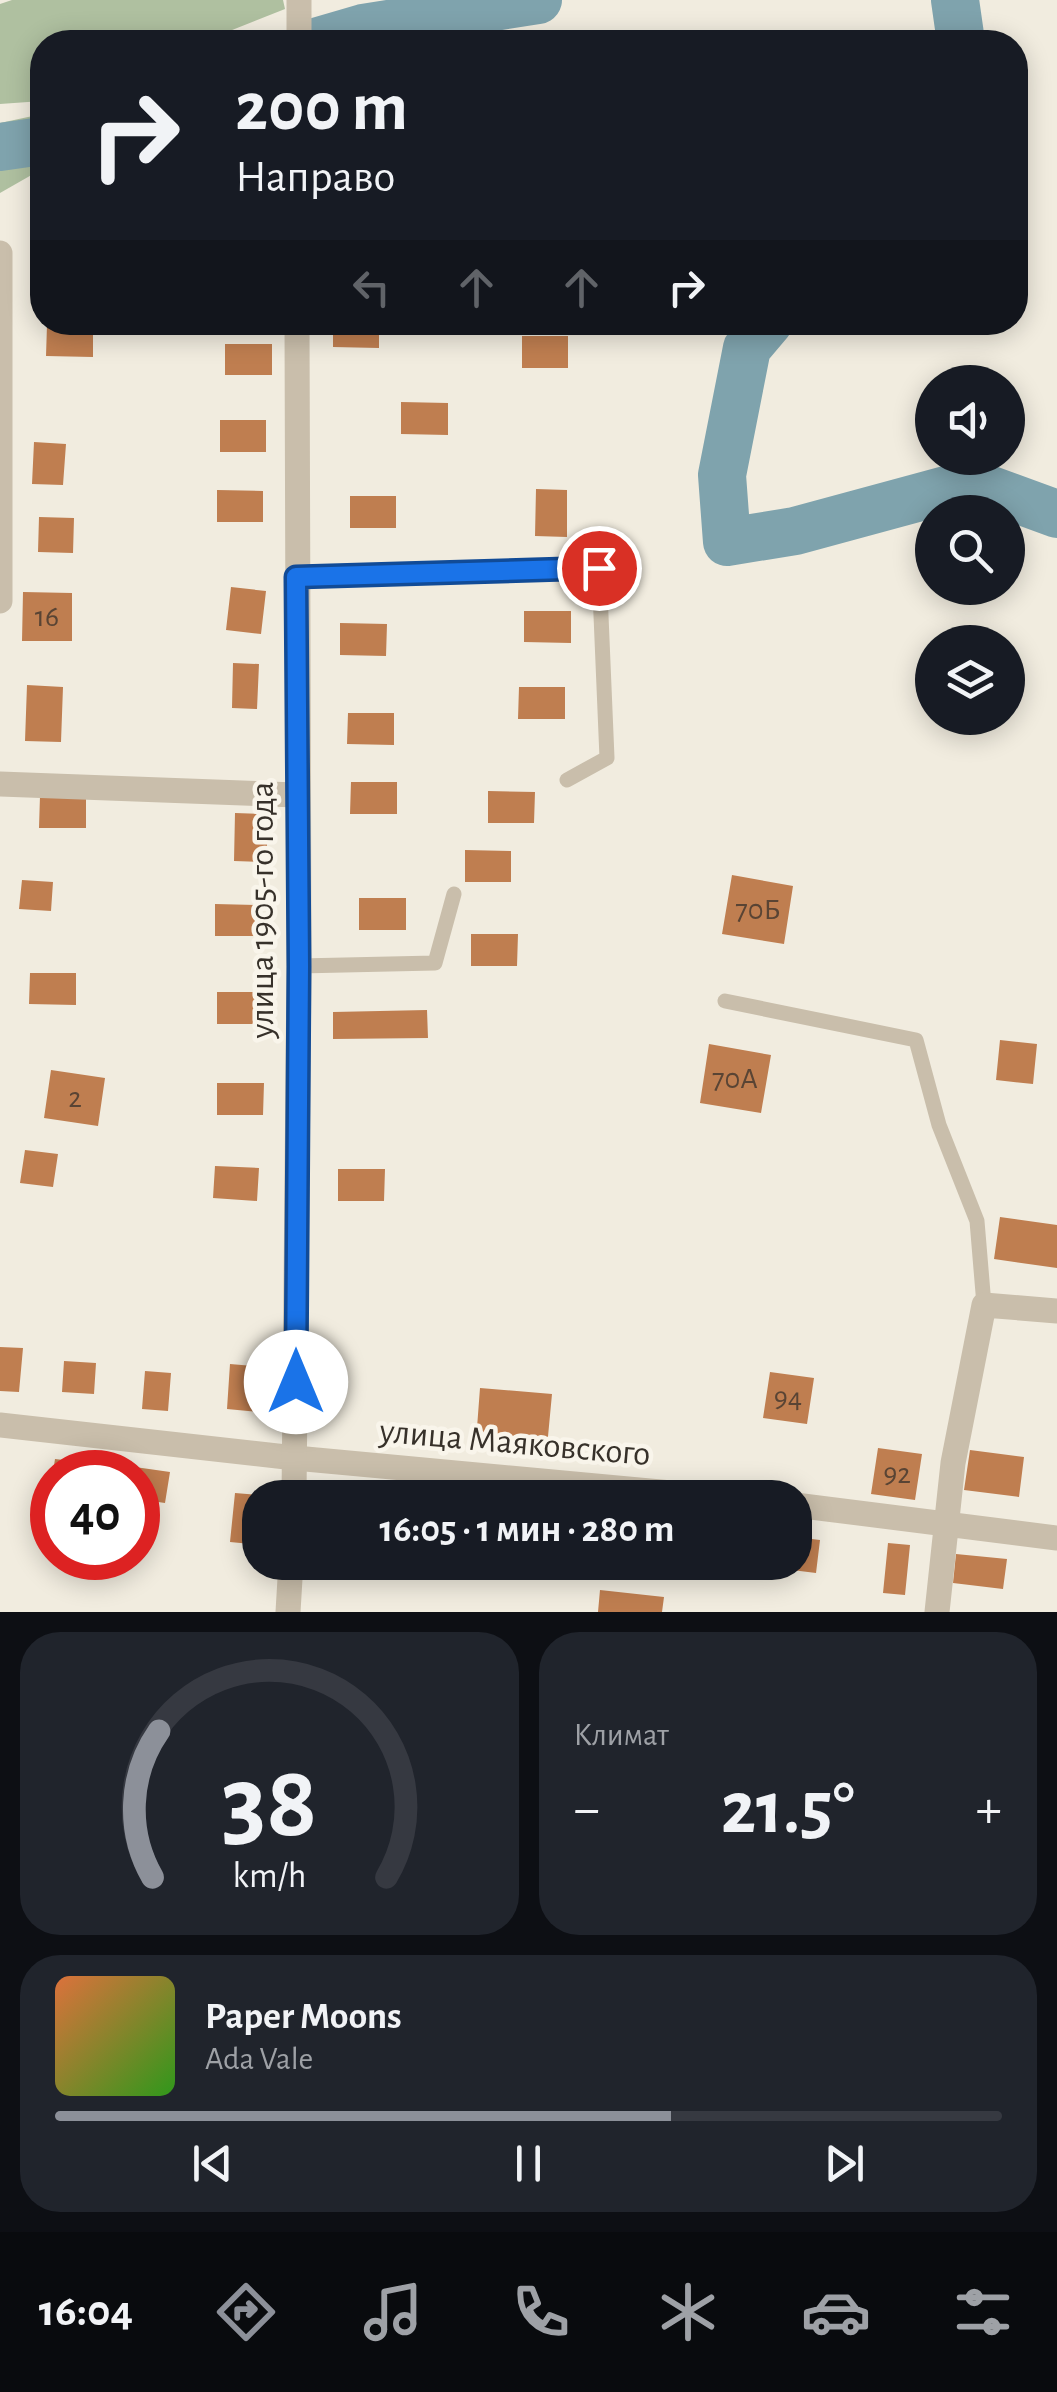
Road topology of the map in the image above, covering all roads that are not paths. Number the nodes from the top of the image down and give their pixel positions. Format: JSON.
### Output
{"nodes":[{"id":1,"x":299,"y":0,"type":"edge"},
{"id":2,"x":299,"y":30,"type":"edge"},
{"id":3,"x":0,"y":253,"type":"edge"},
{"id":4,"x":297,"y":335,"type":"edge"},
{"id":5,"x":296,"y":577,"type":"junction"},
{"id":6,"x":0,"y":601,"type":"edge"},
{"id":7,"x":567,"y":780,"type":"dead end"},
{"id":8,"x":0,"y":784,"type":"edge"},
{"id":9,"x":297,"y":795,"type":"junction"},
{"id":10,"x":454,"y":894,"type":"dead end"},
{"id":11,"x":299,"y":966,"type":"junction"},
{"id":12,"x":725,"y":1002,"type":"dead end"},
{"id":13,"x":984,"y":1305,"type":"junction"},
{"id":14,"x":1057,"y":1311,"type":"edge"},
{"id":15,"x":0,"y":1425,"type":"edge"},
{"id":16,"x":296,"y":1458,"type":"junction"},
{"id":17,"x":295,"y":1480,"type":"edge"},
{"id":18,"x":532,"y":1480,"type":"edge"},
{"id":19,"x":812,"y":1507,"type":"edge"},
{"id":20,"x":946,"y":1523,"type":"junction"},
{"id":21,"x":1057,"y":1538,"type":"edge"},
{"id":22,"x":290,"y":1580,"type":"edge"},
{"id":23,"x":288,"y":1612,"type":"edge"},
{"id":24,"x":937,"y":1612,"type":"edge"}],
"edges":[{"from":1,"to":2,"type":"street"},
{"from":3,"to":6,"type":"street"},
{"from":4,"to":5,"type":"street","name":"улица 1905-го года"},
{"from":5,"to":7,"type":"lane"},
{"from":5,"to":9,"type":"street","name":"улица 1905-го года"},
{"from":8,"to":9,"type":"street"},
{"from":9,"to":11,"type":"street","name":"улица 1905-го года"},
{"from":10,"to":11,"type":"lane"},
{"from":11,"to":16,"type":"street","name":"улица 1905-го года"},
{"from":12,"to":13,"type":"lane"},
{"from":13,"to":14,"type":"street"},
{"from":13,"to":20,"type":"street"},
{"from":15,"to":16,"type":"street","name":"улица Маяковского"},
{"from":16,"to":17,"type":"street","name":"улица 1905-го года"},
{"from":16,"to":18,"type":"street","name":"улица Маяковского"},
{"from":19,"to":20,"type":"street"},
{"from":20,"to":21,"type":"street"},
{"from":20,"to":24,"type":"street"},
{"from":22,"to":23,"type":"street"}]}
